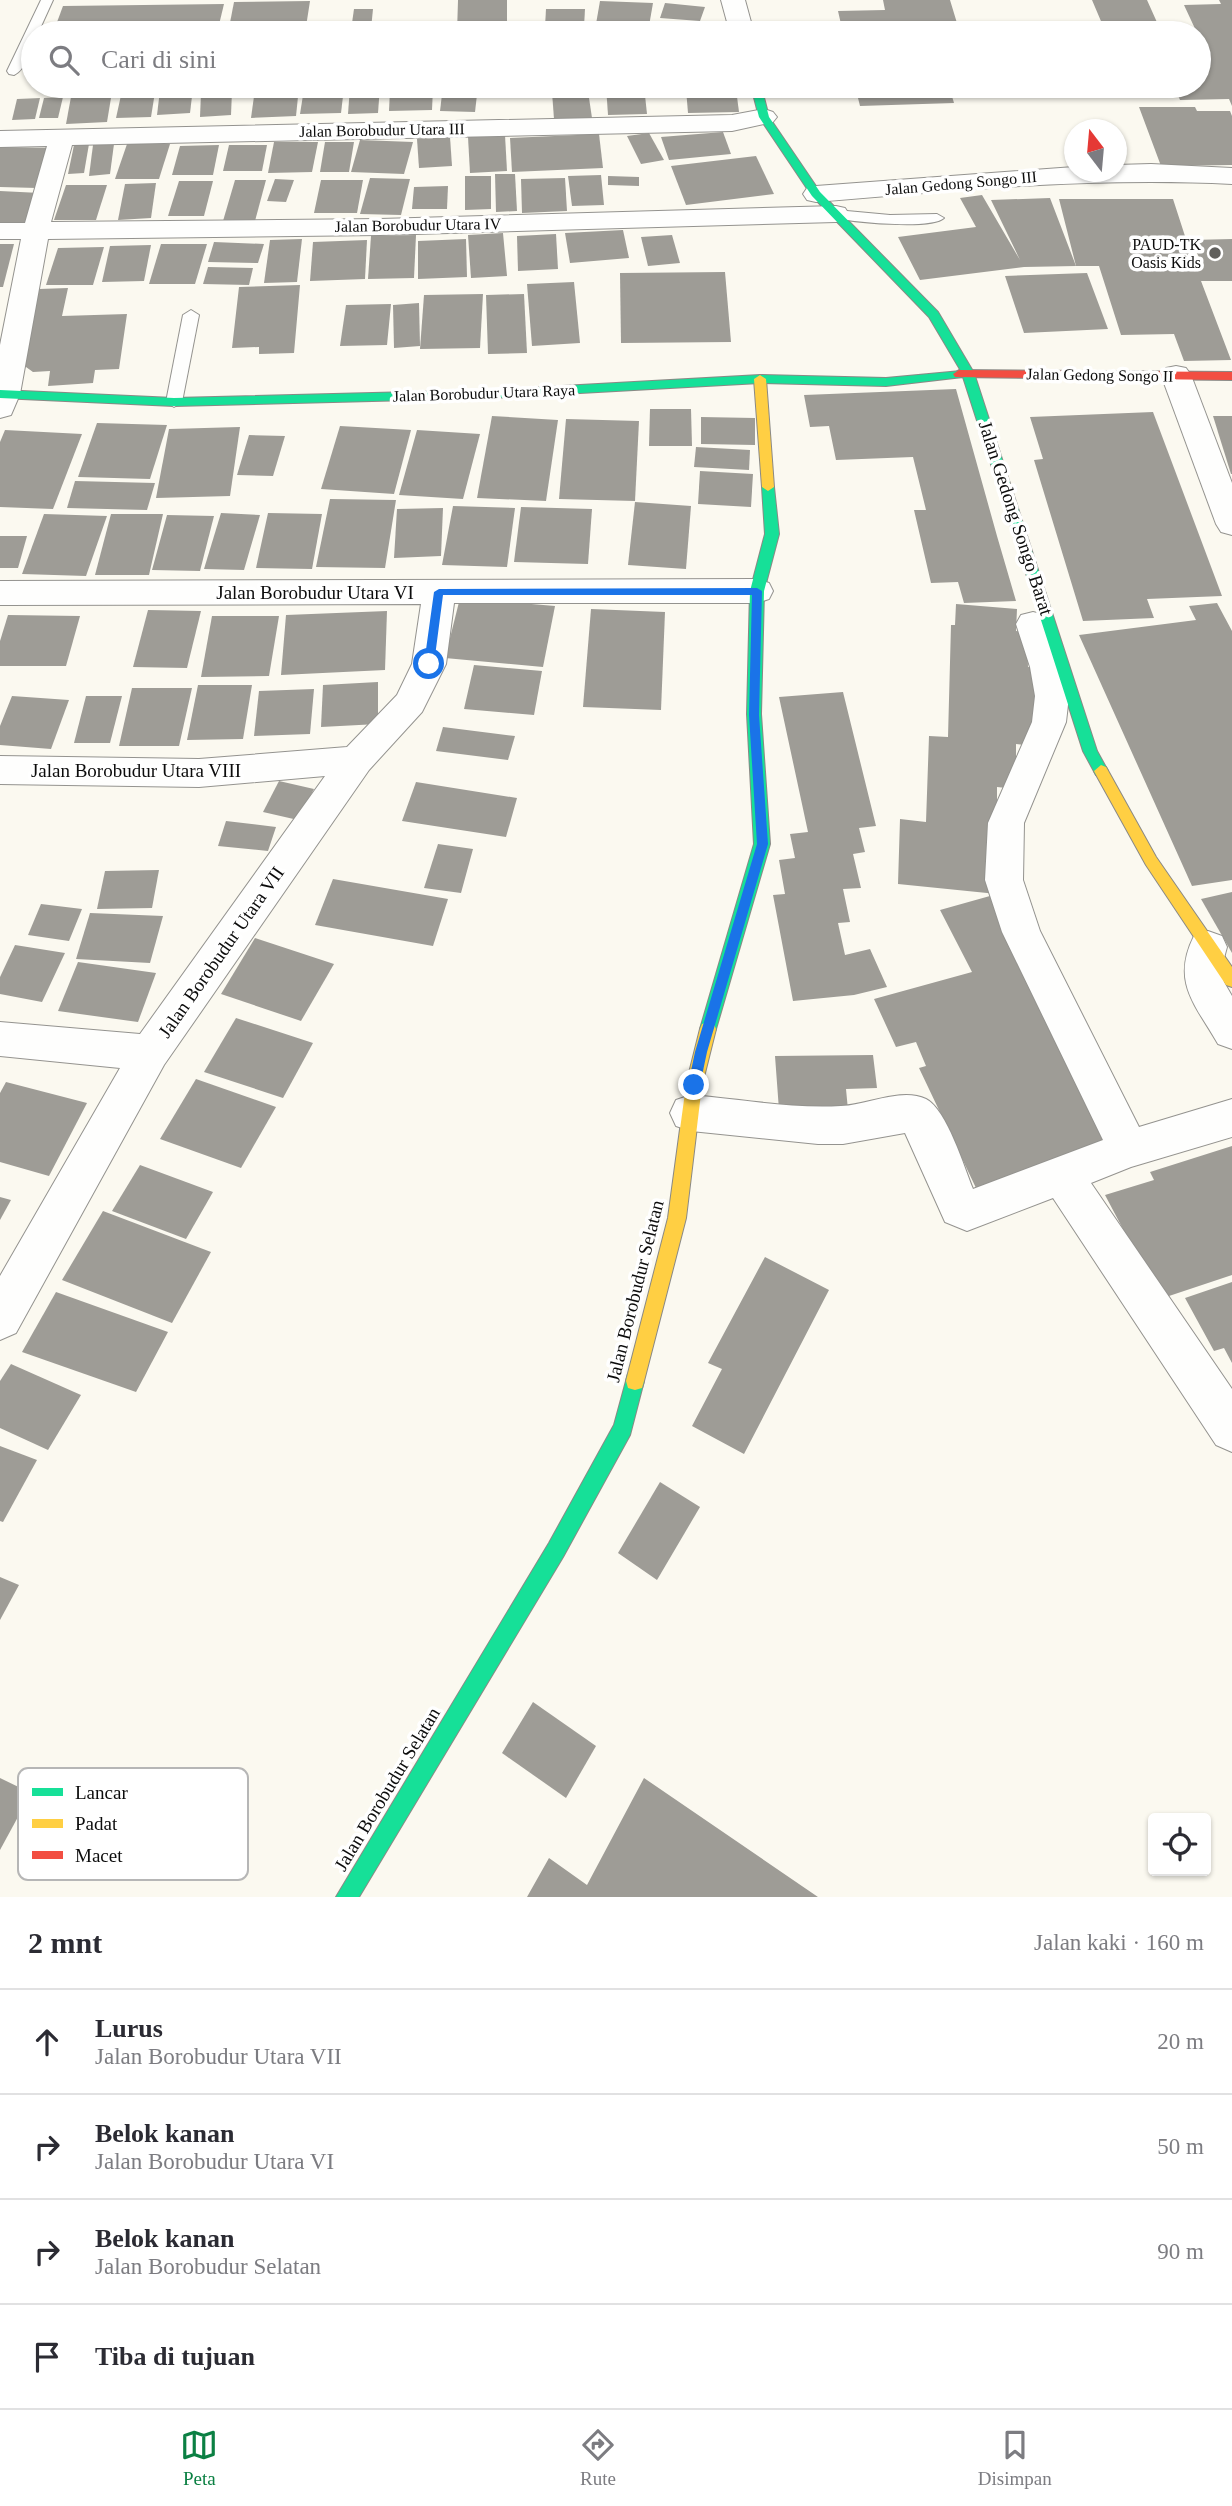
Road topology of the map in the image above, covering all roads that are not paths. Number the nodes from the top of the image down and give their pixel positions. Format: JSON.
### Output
{"nodes":[{"id":1,"x":47,"y":0,"type":"edge"},
{"id":2,"x":733,"y":0,"type":"edge"},
{"id":3,"x":37,"y":21,"type":"edge"},
{"id":4,"x":739,"y":21,"type":"edge"},
{"id":5,"x":21,"y":56,"type":"edge"},
{"id":6,"x":14,"y":71,"type":"dead end"},
{"id":7,"x":759,"y":98,"type":"edge"},
{"id":8,"x":764,"y":117,"type":"junction"},
{"id":9,"x":62,"y":136,"type":"junction"},
{"id":10,"x":0,"y":139,"type":"edge"},
{"id":11,"x":1232,"y":176,"type":"edge"},
{"id":12,"x":816,"y":194,"type":"junction"},
{"id":13,"x":836,"y":214,"type":"junction"},
{"id":14,"x":937,"y":218,"type":"dead end"},
{"id":15,"x":36,"y":230,"type":"junction"},
{"id":16,"x":0,"y":231,"type":"edge"},
{"id":17,"x":191,"y":315,"type":"dead end"},
{"id":18,"x":968,"y":373,"type":"junction"},
{"id":19,"x":1176,"y":375,"type":"junction"},
{"id":20,"x":1232,"y":376,"type":"edge"},
{"id":21,"x":760,"y":379,"type":"junction"},
{"id":22,"x":2,"y":399,"type":"edge"},
{"id":23,"x":174,"y":402,"type":"junction"},
{"id":24,"x":1018,"y":522,"type":"junction"},
{"id":25,"x":1232,"y":524,"type":"edge"},
{"id":26,"x":757,"y":591,"type":"junction"},
{"id":27,"x":439,"y":592,"type":"junction"},
{"id":28,"x":0,"y":593,"type":"edge"},
{"id":29,"x":356,"y":760,"type":"junction"},
{"id":30,"x":0,"y":770,"type":"edge"},
{"id":31,"x":1208,"y":947,"type":"junction"},
{"id":32,"x":1232,"y":980,"type":"edge"},
{"id":33,"x":1232,"y":1032,"type":"edge"},
{"id":34,"x":0,"y":1039,"type":"edge"},
{"id":35,"x":150,"y":1053,"type":"junction"},
{"id":36,"x":691,"y":1113,"type":"junction"},
{"id":37,"x":1232,"y":1118,"type":"edge"},
{"id":38,"x":1129,"y":1149,"type":"junction"},
{"id":39,"x":1062,"y":1175,"type":"junction"},
{"id":40,"x":0,"y":1318,"type":"edge"},
{"id":41,"x":1232,"y":1429,"type":"edge"},
{"id":42,"x":346,"y":1897,"type":"edge"}],
"edges":[{"from":1,"to":3,"type":"lane"},
{"from":2,"to":4,"type":"street"},
{"from":5,"to":6,"type":"lane"},
{"from":7,"to":8,"type":"street","name":"Jalan Gedong Songo Barat"},
{"from":8,"to":9,"type":"street","name":"Jalan Borobudur Utara III"},
{"from":8,"to":12,"type":"street","name":"Jalan Gedong Songo Barat"},
{"from":9,"to":10,"type":"street","name":"Jalan Borobudur Utara III"},
{"from":9,"to":15,"type":"street"},
{"from":11,"to":12,"type":"street","name":"Jalan Gedong Songo III"},
{"from":12,"to":13,"type":"street","name":"Jalan Gedong Songo Barat"},
{"from":13,"to":14,"type":"lane"},
{"from":13,"to":15,"type":"street","name":"Jalan Borobudur Utara IV"},
{"from":13,"to":18,"type":"street","name":"Jalan Gedong Songo Barat"},
{"from":15,"to":16,"type":"street","name":"Jalan Borobudur Utara IV"},
{"from":15,"to":22,"type":"street"},
{"from":17,"to":23,"type":"lane"},
{"from":18,"to":19,"type":"street","name":"Jalan Gedong Songo II"},
{"from":18,"to":21,"type":"street","name":"Jalan Borobudur Utara Raya"},
{"from":18,"to":24,"type":"street","name":"Jalan Gedong Songo Barat"},
{"from":19,"to":20,"type":"street","name":"Jalan Gedong Songo II"},
{"from":19,"to":25,"type":"street"},
{"from":21,"to":23,"type":"street","name":"Jalan Borobudur Utara Raya"},
{"from":21,"to":26,"type":"street","name":"Jalan Borobudur Selatan"},
{"from":22,"to":23,"type":"street","name":"Jalan Borobudur Utara Raya"},
{"from":24,"to":31,"type":"street","name":"Jalan Gedong Songo Barat"},
{"from":24,"to":38,"type":"street"},
{"from":26,"to":27,"type":"street","name":"Jalan Borobudur Utara VI"},
{"from":26,"to":36,"type":"street","name":"Jalan Borobudur Selatan"},
{"from":27,"to":28,"type":"street","name":"Jalan Borobudur Utara VI"},
{"from":27,"to":29,"type":"street","name":"Jalan Borobudur Utara VII"},
{"from":29,"to":30,"type":"street","name":"Jalan Borobudur Utara VIII"},
{"from":29,"to":35,"type":"street","name":"Jalan Borobudur Utara VII"},
{"from":31,"to":32,"type":"street","name":"Jalan Gedong Songo Barat"},
{"from":31,"to":33,"type":"street"},
{"from":34,"to":35,"type":"street"},
{"from":35,"to":40,"type":"street","name":"Jalan Borobudur Utara VII"},
{"from":36,"to":39,"type":"street"},
{"from":36,"to":42,"type":"street","name":"Jalan Borobudur Selatan"},
{"from":37,"to":38,"type":"street"},
{"from":38,"to":39,"type":"street"},
{"from":39,"to":41,"type":"street"}]}
